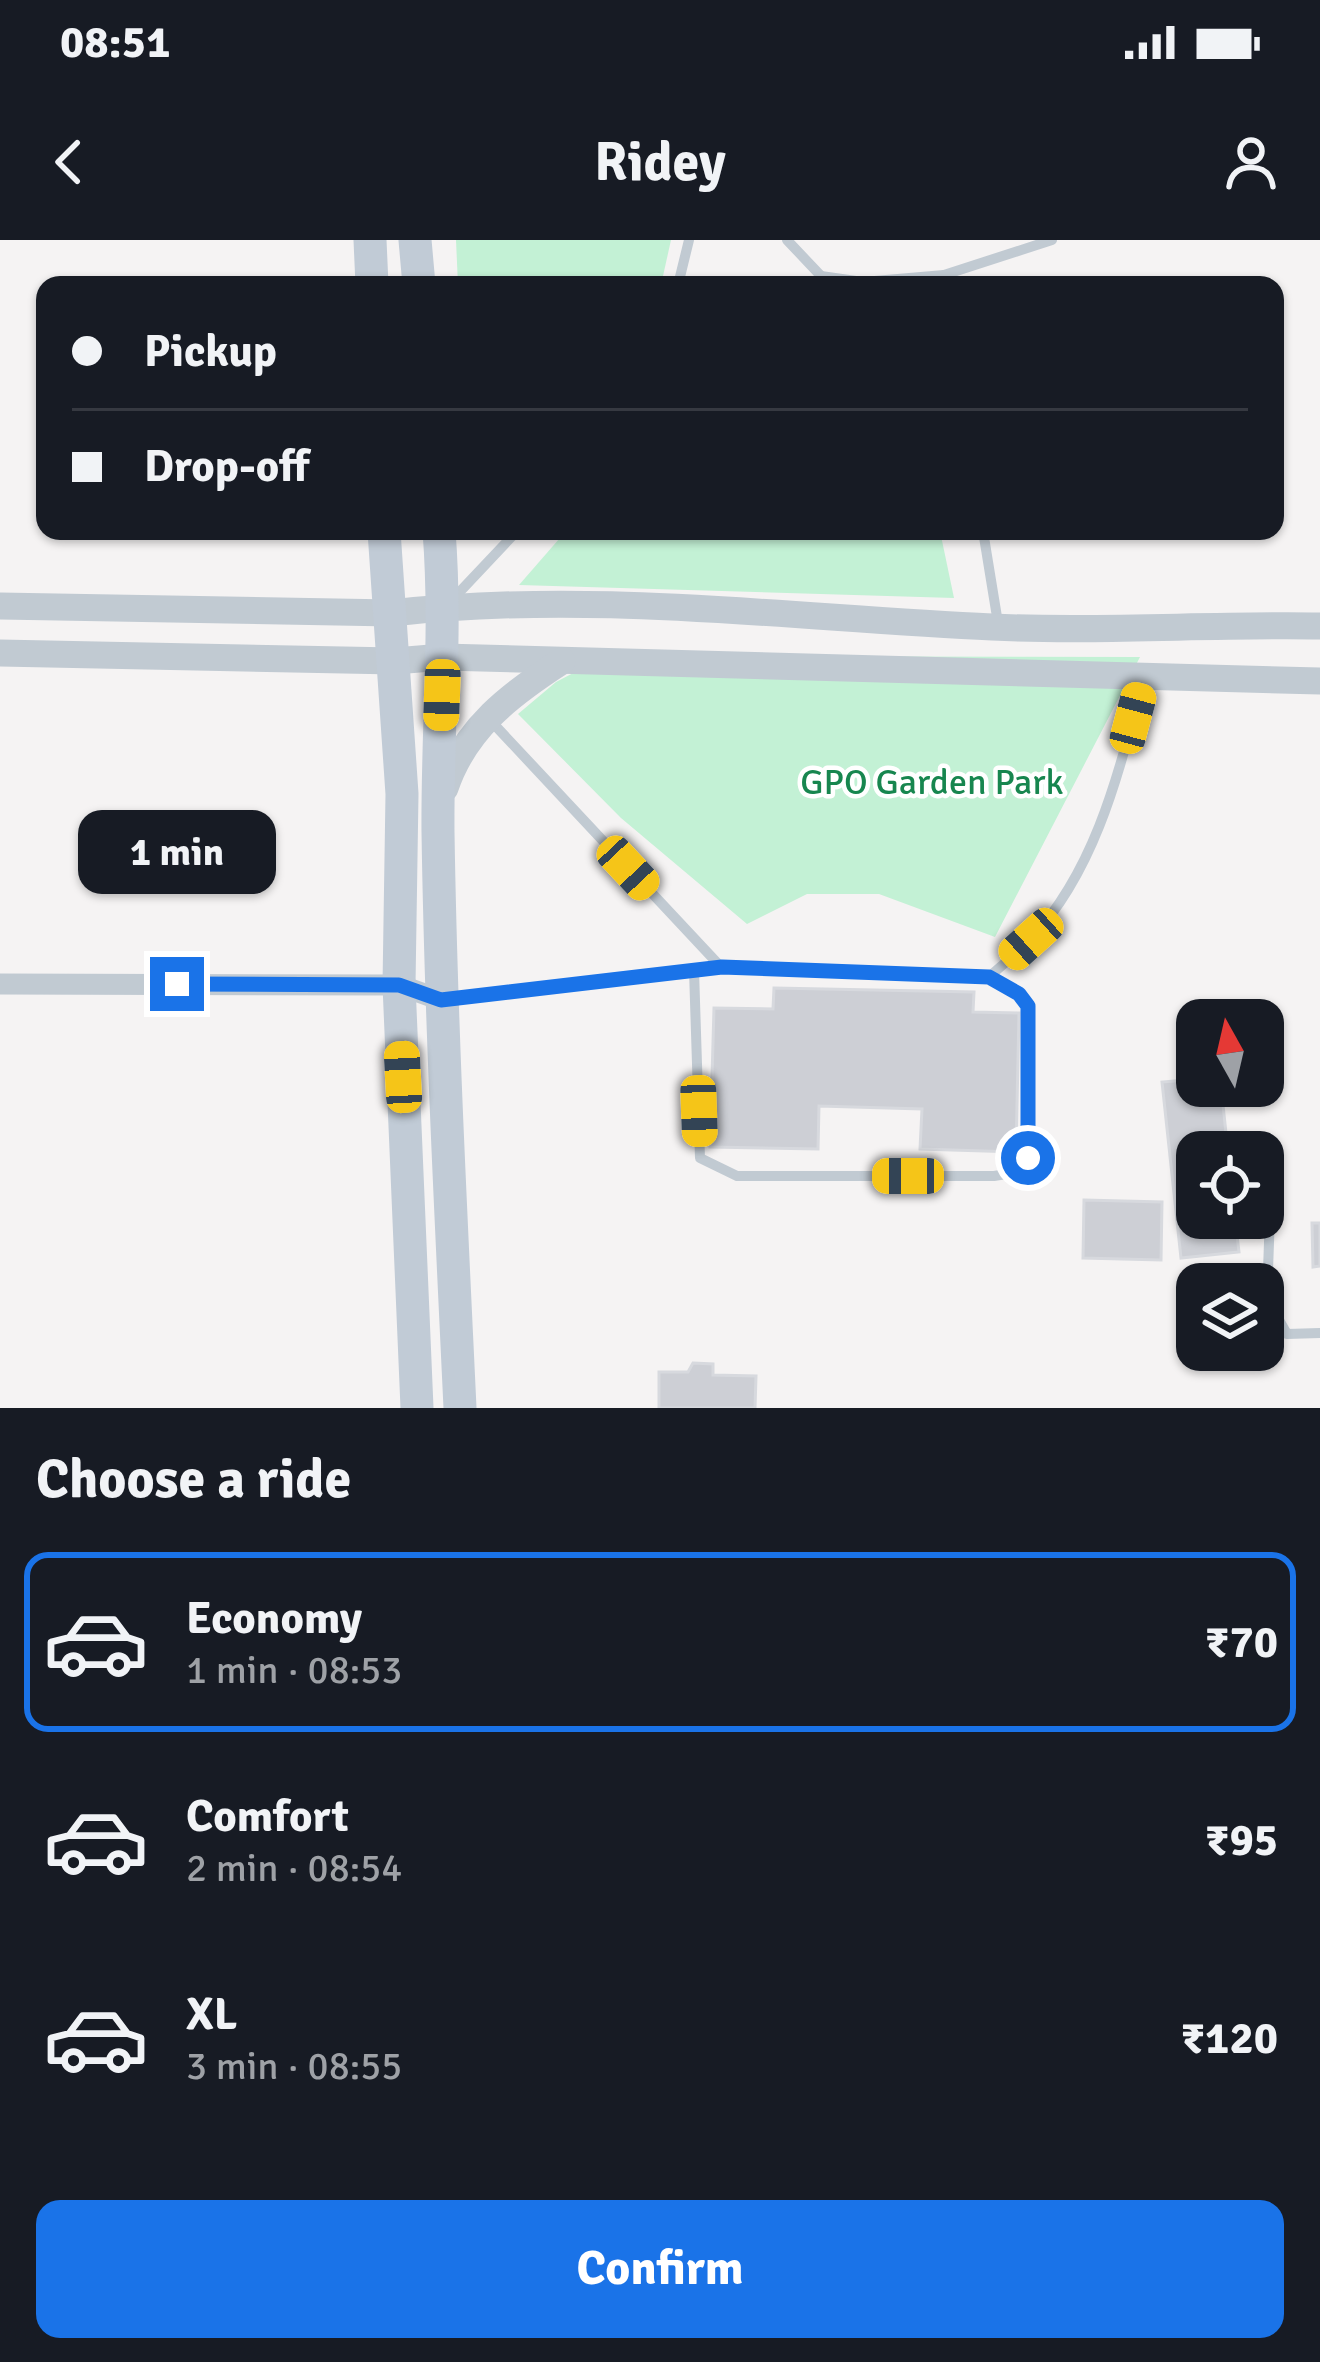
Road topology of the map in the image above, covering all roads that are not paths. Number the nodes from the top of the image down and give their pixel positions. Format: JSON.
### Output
{"nodes":[{"id":1,"x":370,"y":240,"type":"edge"},
{"id":2,"x":416,"y":240,"type":"edge"},
{"id":3,"x":689,"y":240,"type":"edge"},
{"id":4,"x":788,"y":240,"type":"edge"},
{"id":5,"x":1052,"y":240,"type":"edge"},
{"id":6,"x":372,"y":276,"type":"edge"},
{"id":7,"x":418,"y":276,"type":"edge"},
{"id":8,"x":680,"y":276,"type":"edge"},
{"id":9,"x":814,"y":276,"type":"edge"},
{"id":10,"x":956,"y":276,"type":"edge"},
{"id":11,"x":386,"y":540,"type":"edge"},
{"id":12,"x":440,"y":540,"type":"edge"},
{"id":13,"x":508,"y":540,"type":"edge"},
{"id":14,"x":984,"y":540,"type":"edge"},
{"id":15,"x":0,"y":607,"type":"edge"},
{"id":16,"x":445,"y":607,"type":"junction"},
{"id":17,"x":392,"y":613,"type":"junction"},
{"id":18,"x":1320,"y":626,"type":"edge"},
{"id":19,"x":998,"y":627,"type":"junction"},
{"id":20,"x":0,"y":652,"type":"edge"},
{"id":21,"x":443,"y":657,"type":"junction"},
{"id":22,"x":564,"y":660,"type":"junction"},
{"id":23,"x":394,"y":661,"type":"junction"},
{"id":24,"x":1144,"y":678,"type":"junction"},
{"id":25,"x":1320,"y":681,"type":"edge"},
{"id":26,"x":488,"y":717,"type":"junction"},
{"id":27,"x":438,"y":808,"type":"junction"},
{"id":28,"x":722,"y":967,"type":"junction"},
{"id":29,"x":694,"y":970,"type":"junction"},
{"id":30,"x":989,"y":977,"type":"junction"},
{"id":31,"x":0,"y":984,"type":"edge"},
{"id":32,"x":399,"y":985,"type":"junction"},
{"id":33,"x":441,"y":1000,"type":"junction"},
{"id":34,"x":1269,"y":1239,"type":"edge"},
{"id":35,"x":1320,"y":1333,"type":"edge"},
{"id":36,"x":417,"y":1408,"type":"edge"},
{"id":37,"x":460,"y":1408,"type":"edge"}],
"edges":[{"from":1,"to":6,"type":"main road"},
{"from":2,"to":7,"type":"main road"},
{"from":3,"to":8,"type":"lane"},
{"from":4,"to":9,"type":"lane"},
{"from":5,"to":10,"type":"lane"},
{"from":11,"to":17,"type":"main road"},
{"from":12,"to":16,"type":"main road"},
{"from":13,"to":16,"type":"lane"},
{"from":14,"to":19,"type":"lane"},
{"from":15,"to":17,"type":"street"},
{"from":16,"to":17,"type":"street"},
{"from":16,"to":19,"type":"street"},
{"from":16,"to":21,"type":"main road"},
{"from":17,"to":23,"type":"main road"},
{"from":18,"to":19,"type":"street"},
{"from":20,"to":23,"type":"street"},
{"from":21,"to":22,"type":"street"},
{"from":21,"to":23,"type":"street"},
{"from":21,"to":27,"type":"main road"},
{"from":22,"to":24,"type":"street"},
{"from":22,"to":26,"type":"street"},
{"from":23,"to":32,"type":"main road"},
{"from":24,"to":25,"type":"street"},
{"from":24,"to":30,"type":"lane"},
{"from":26,"to":27,"type":"street"},
{"from":26,"to":28,"type":"lane"},
{"from":27,"to":33,"type":"main road"},
{"from":28,"to":29,"type":"lane"},
{"from":28,"to":30,"type":"lane"},
{"from":29,"to":30,"type":"lane"},
{"from":29,"to":33,"type":"lane"},
{"from":31,"to":32,"type":"street"},
{"from":32,"to":33,"type":"street"},
{"from":32,"to":36,"type":"main road"},
{"from":33,"to":37,"type":"main road"},
{"from":34,"to":35,"type":"lane"}]}
